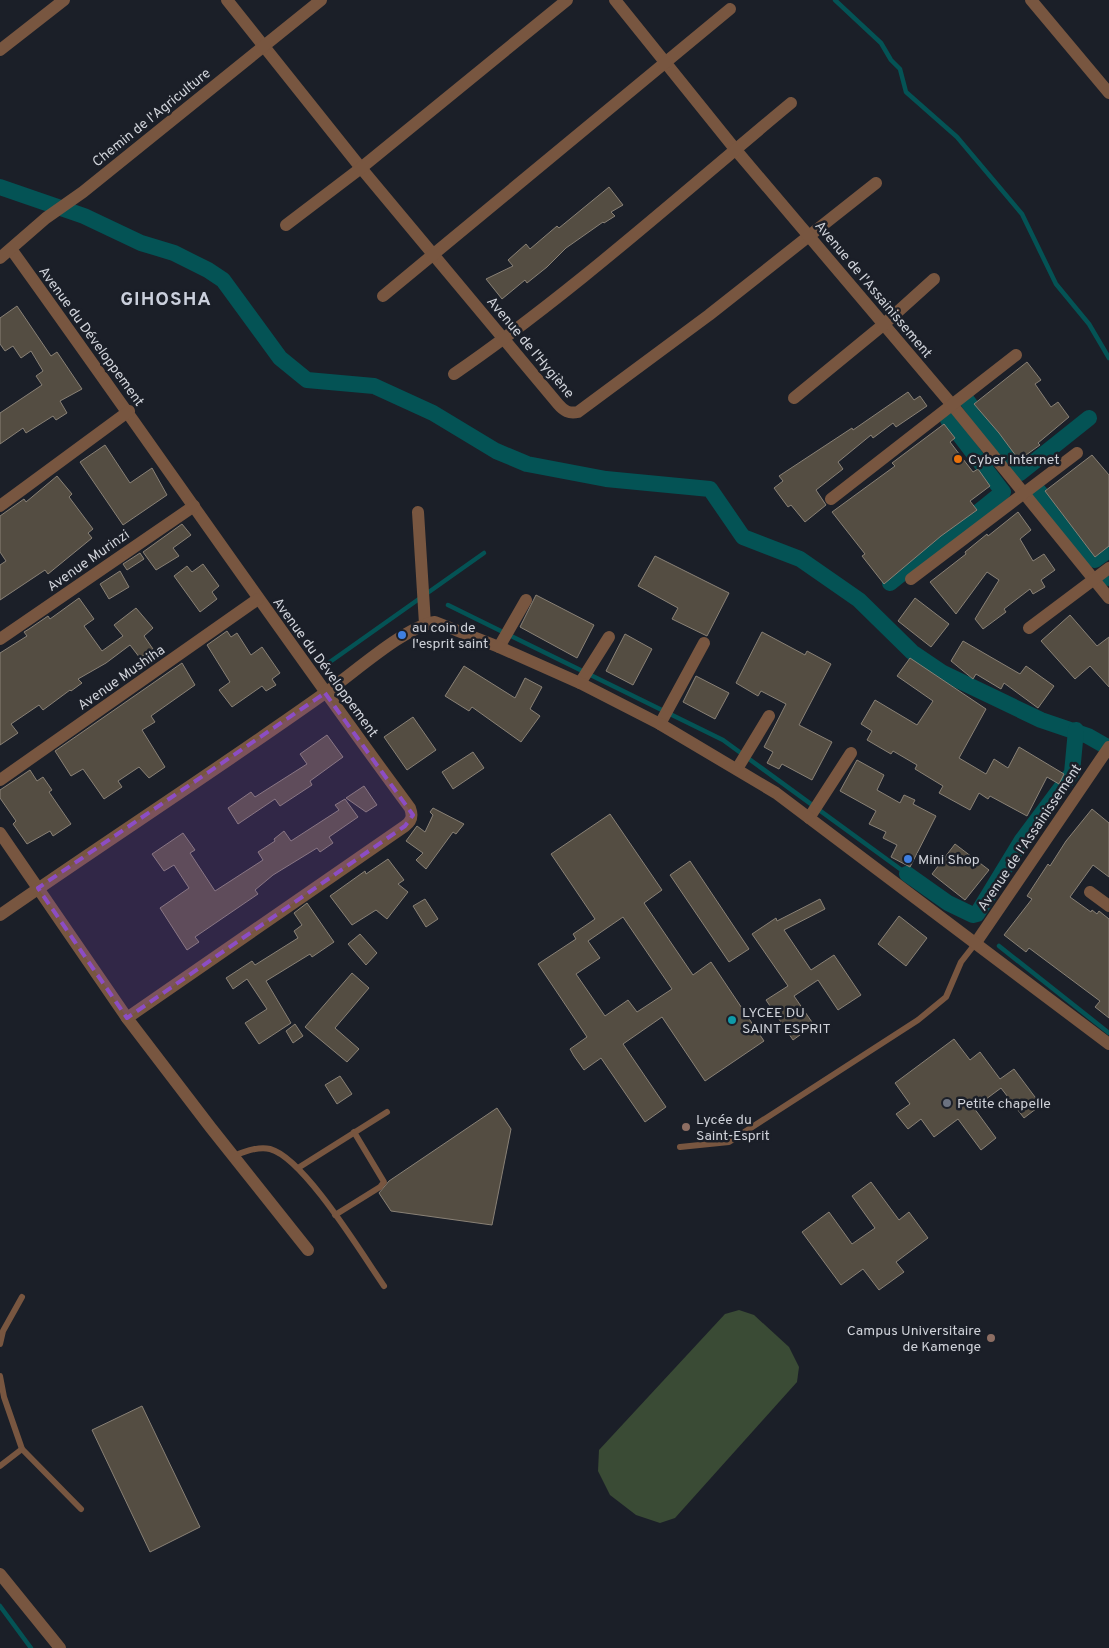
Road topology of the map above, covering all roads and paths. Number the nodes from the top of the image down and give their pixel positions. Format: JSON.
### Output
{"nodes":[{"id":1,"x":64,"y":0,"type":"edge"},
{"id":2,"x":227,"y":0,"type":"edge"},
{"id":3,"x":321,"y":0,"type":"edge"},
{"id":4,"x":567,"y":0,"type":"edge"},
{"id":5,"x":615,"y":0,"type":"edge"},
{"id":6,"x":1031,"y":0,"type":"edge"},
{"id":7,"x":730,"y":9,"type":"dead end"},
{"id":8,"x":265,"y":46,"type":"junction"},
{"id":9,"x":0,"y":50,"type":"edge"},
{"id":10,"x":667,"y":62,"type":"junction"},
{"id":11,"x":1109,"y":93,"type":"edge"},
{"id":12,"x":791,"y":103,"type":"dead end"},
{"id":13,"x":735,"y":149,"type":"junction"},
{"id":14,"x":361,"y":168,"type":"junction"},
{"id":15,"x":876,"y":183,"type":"dead end"},
{"id":16,"x":286,"y":225,"type":"dead end"},
{"id":17,"x":809,"y":235,"type":"junction"},
{"id":18,"x":11,"y":249,"type":"junction"},
{"id":19,"x":435,"y":255,"type":"junction"},
{"id":20,"x":0,"y":258,"type":"edge"},
{"id":21,"x":934,"y":280,"type":"dead end"},
{"id":22,"x":383,"y":296,"type":"dead end"},
{"id":23,"x":883,"y":325,"type":"junction"},
{"id":24,"x":505,"y":339,"type":"junction"},
{"id":25,"x":1016,"y":355,"type":"dead end"},
{"id":26,"x":454,"y":374,"type":"dead end"},
{"id":27,"x":794,"y":398,"type":"dead end"},
{"id":28,"x":953,"y":406,"type":"junction"},
{"id":29,"x":128,"y":411,"type":"junction"},
{"id":30,"x":1077,"y":453,"type":"dead end"},
{"id":31,"x":1023,"y":493,"type":"junction"},
{"id":32,"x":831,"y":499,"type":"dead end"},
{"id":33,"x":0,"y":506,"type":"edge"},
{"id":34,"x":194,"y":506,"type":"junction"},
{"id":35,"x":418,"y":512,"type":"dead end"},
{"id":36,"x":1109,"y":568,"type":"edge"},
{"id":37,"x":911,"y":579,"type":"dead end"},
{"id":38,"x":1095,"y":579,"type":"junction"},
{"id":39,"x":1109,"y":598,"type":"edge"},
{"id":40,"x":258,"y":599,"type":"junction"},
{"id":41,"x":526,"y":600,"type":"dead end"},
{"id":42,"x":425,"y":624,"type":"junction"},
{"id":43,"x":1030,"y":628,"type":"dead end"},
{"id":44,"x":609,"y":637,"type":"dead end"},
{"id":45,"x":0,"y":638,"type":"edge"},
{"id":46,"x":704,"y":643,"type":"dead end"},
{"id":47,"x":500,"y":647,"type":"junction"},
{"id":48,"x":580,"y":683,"type":"junction"},
{"id":49,"x":325,"y":693,"type":"junction"},
{"id":50,"x":769,"y":716,"type":"dead end"},
{"id":51,"x":660,"y":724,"type":"junction"},
{"id":52,"x":1109,"y":747,"type":"edge"},
{"id":53,"x":851,"y":753,"type":"dead end"},
{"id":54,"x":737,"y":769,"type":"junction"},
{"id":55,"x":0,"y":780,"type":"edge"},
{"id":56,"x":809,"y":818,"type":"junction"},
{"id":57,"x":0,"y":833,"type":"edge"},
{"id":58,"x":38,"y":888,"type":"junction"},
{"id":59,"x":1090,"y":892,"type":"dead end"},
{"id":60,"x":1109,"y":906,"type":"edge"},
{"id":61,"x":0,"y":915,"type":"edge"},
{"id":62,"x":974,"y":944,"type":"junction"},
{"id":63,"x":127,"y":1018,"type":"junction"},
{"id":64,"x":1109,"y":1044,"type":"edge"},
{"id":65,"x":387,"y":1112,"type":"dead end"},
{"id":66,"x":354,"y":1132,"type":"junction"},
{"id":67,"x":680,"y":1147,"type":"dead end"},
{"id":68,"x":233,"y":1156,"type":"junction"},
{"id":69,"x":298,"y":1168,"type":"junction"},
{"id":70,"x":335,"y":1215,"type":"junction"},
{"id":71,"x":308,"y":1250,"type":"dead end"},
{"id":72,"x":384,"y":1286,"type":"dead end"},
{"id":73,"x":22,"y":1297,"type":"dead end"},
{"id":74,"x":0,"y":1344,"type":"edge"},
{"id":75,"x":0,"y":1376,"type":"edge"},
{"id":76,"x":22,"y":1449,"type":"junction"},
{"id":77,"x":0,"y":1466,"type":"edge"},
{"id":78,"x":81,"y":1509,"type":"dead end"},
{"id":79,"x":0,"y":1574,"type":"edge"},
{"id":80,"x":60,"y":1648,"type":"edge"}],
"edges":[{"from":1,"to":9,"type":"street"},
{"from":2,"to":8,"type":"street","name":"Avenue de l'Hygiène"},
{"from":3,"to":8,"type":"street","name":"Chemin de l'Agriculture"},
{"from":4,"to":14,"type":"street"},
{"from":5,"to":10,"type":"street","name":"Avenue de l'Assainissement"},
{"from":6,"to":11,"type":"street"},
{"from":7,"to":10,"type":"street"},
{"from":8,"to":14,"type":"street","name":"Avenue de l'Hygiène"},
{"from":8,"to":18,"type":"street","name":"Chemin de l'Agriculture"},
{"from":10,"to":13,"type":"street","name":"Avenue de l'Assainissement"},
{"from":10,"to":19,"type":"street"},
{"from":12,"to":13,"type":"street"},
{"from":13,"to":17,"type":"street","name":"Avenue de l'Assainissement"},
{"from":13,"to":24,"type":"street"},
{"from":14,"to":16,"type":"street"},
{"from":14,"to":19,"type":"street","name":"Avenue de l'Hygiène"},
{"from":15,"to":17,"type":"street","name":"Avenue de l'Hygiène"},
{"from":17,"to":23,"type":"street","name":"Avenue de l'Assainissement"},
{"from":17,"to":24,"type":"street","name":"Avenue de l'Hygiène"},
{"from":18,"to":20,"type":"street","name":"Chemin de l'Agriculture"},
{"from":18,"to":29,"type":"street","name":"Avenue du Développement"},
{"from":19,"to":22,"type":"street"},
{"from":19,"to":24,"type":"street","name":"Avenue de l'Hygiène"},
{"from":21,"to":23,"type":"street"},
{"from":23,"to":27,"type":"street"},
{"from":23,"to":28,"type":"street","name":"Avenue de l'Assainissement"},
{"from":24,"to":26,"type":"street"},
{"from":25,"to":28,"type":"street"},
{"from":28,"to":31,"type":"street","name":"Avenue de l'Assainissement"},
{"from":28,"to":32,"type":"street"},
{"from":29,"to":33,"type":"street"},
{"from":29,"to":34,"type":"street","name":"Avenue du Développement"},
{"from":30,"to":31,"type":"street"},
{"from":31,"to":37,"type":"street"},
{"from":31,"to":38,"type":"street","name":"Avenue de l'Assainissement"},
{"from":34,"to":40,"type":"street","name":"Avenue du Développement"},
{"from":34,"to":45,"type":"street","name":"Avenue Murinzi"},
{"from":35,"to":42,"type":"street"},
{"from":36,"to":38,"type":"street"},
{"from":38,"to":39,"type":"street","name":"Avenue de l'Assainissement"},
{"from":38,"to":43,"type":"street"},
{"from":40,"to":49,"type":"street","name":"Avenue du Développement"},
{"from":40,"to":55,"type":"street","name":"Avenue Mushiha"},
{"from":41,"to":47,"type":"street"},
{"from":42,"to":47,"type":"street"},
{"from":42,"to":49,"type":"street"},
{"from":44,"to":48,"type":"street"},
{"from":46,"to":51,"type":"street"},
{"from":47,"to":48,"type":"street"},
{"from":48,"to":51,"type":"street"},
{"from":49,"to":58,"type":"street"},
{"from":49,"to":63,"type":"street","name":"Avenue du Développement"},
{"from":50,"to":54,"type":"street"},
{"from":51,"to":54,"type":"street"},
{"from":52,"to":62,"type":"street","name":"Avenue de l'Assainissement"},
{"from":53,"to":56,"type":"street"},
{"from":54,"to":56,"type":"street"},
{"from":56,"to":62,"type":"street"},
{"from":57,"to":58,"type":"street"},
{"from":58,"to":61,"type":"street"},
{"from":58,"to":63,"type":"street"},
{"from":59,"to":60,"type":"street"},
{"from":62,"to":64,"type":"street"},
{"from":62,"to":67,"type":"lane"},
{"from":63,"to":68,"type":"street"},
{"from":65,"to":66,"type":"lane"},
{"from":66,"to":69,"type":"lane"},
{"from":66,"to":70,"type":"lane"},
{"from":68,"to":69,"type":"lane"},
{"from":68,"to":71,"type":"street"},
{"from":69,"to":70,"type":"lane"},
{"from":70,"to":72,"type":"lane"},
{"from":73,"to":74,"type":"lane"},
{"from":75,"to":76,"type":"lane"},
{"from":76,"to":77,"type":"lane"},
{"from":76,"to":78,"type":"lane"},
{"from":79,"to":80,"type":"street"}]}
